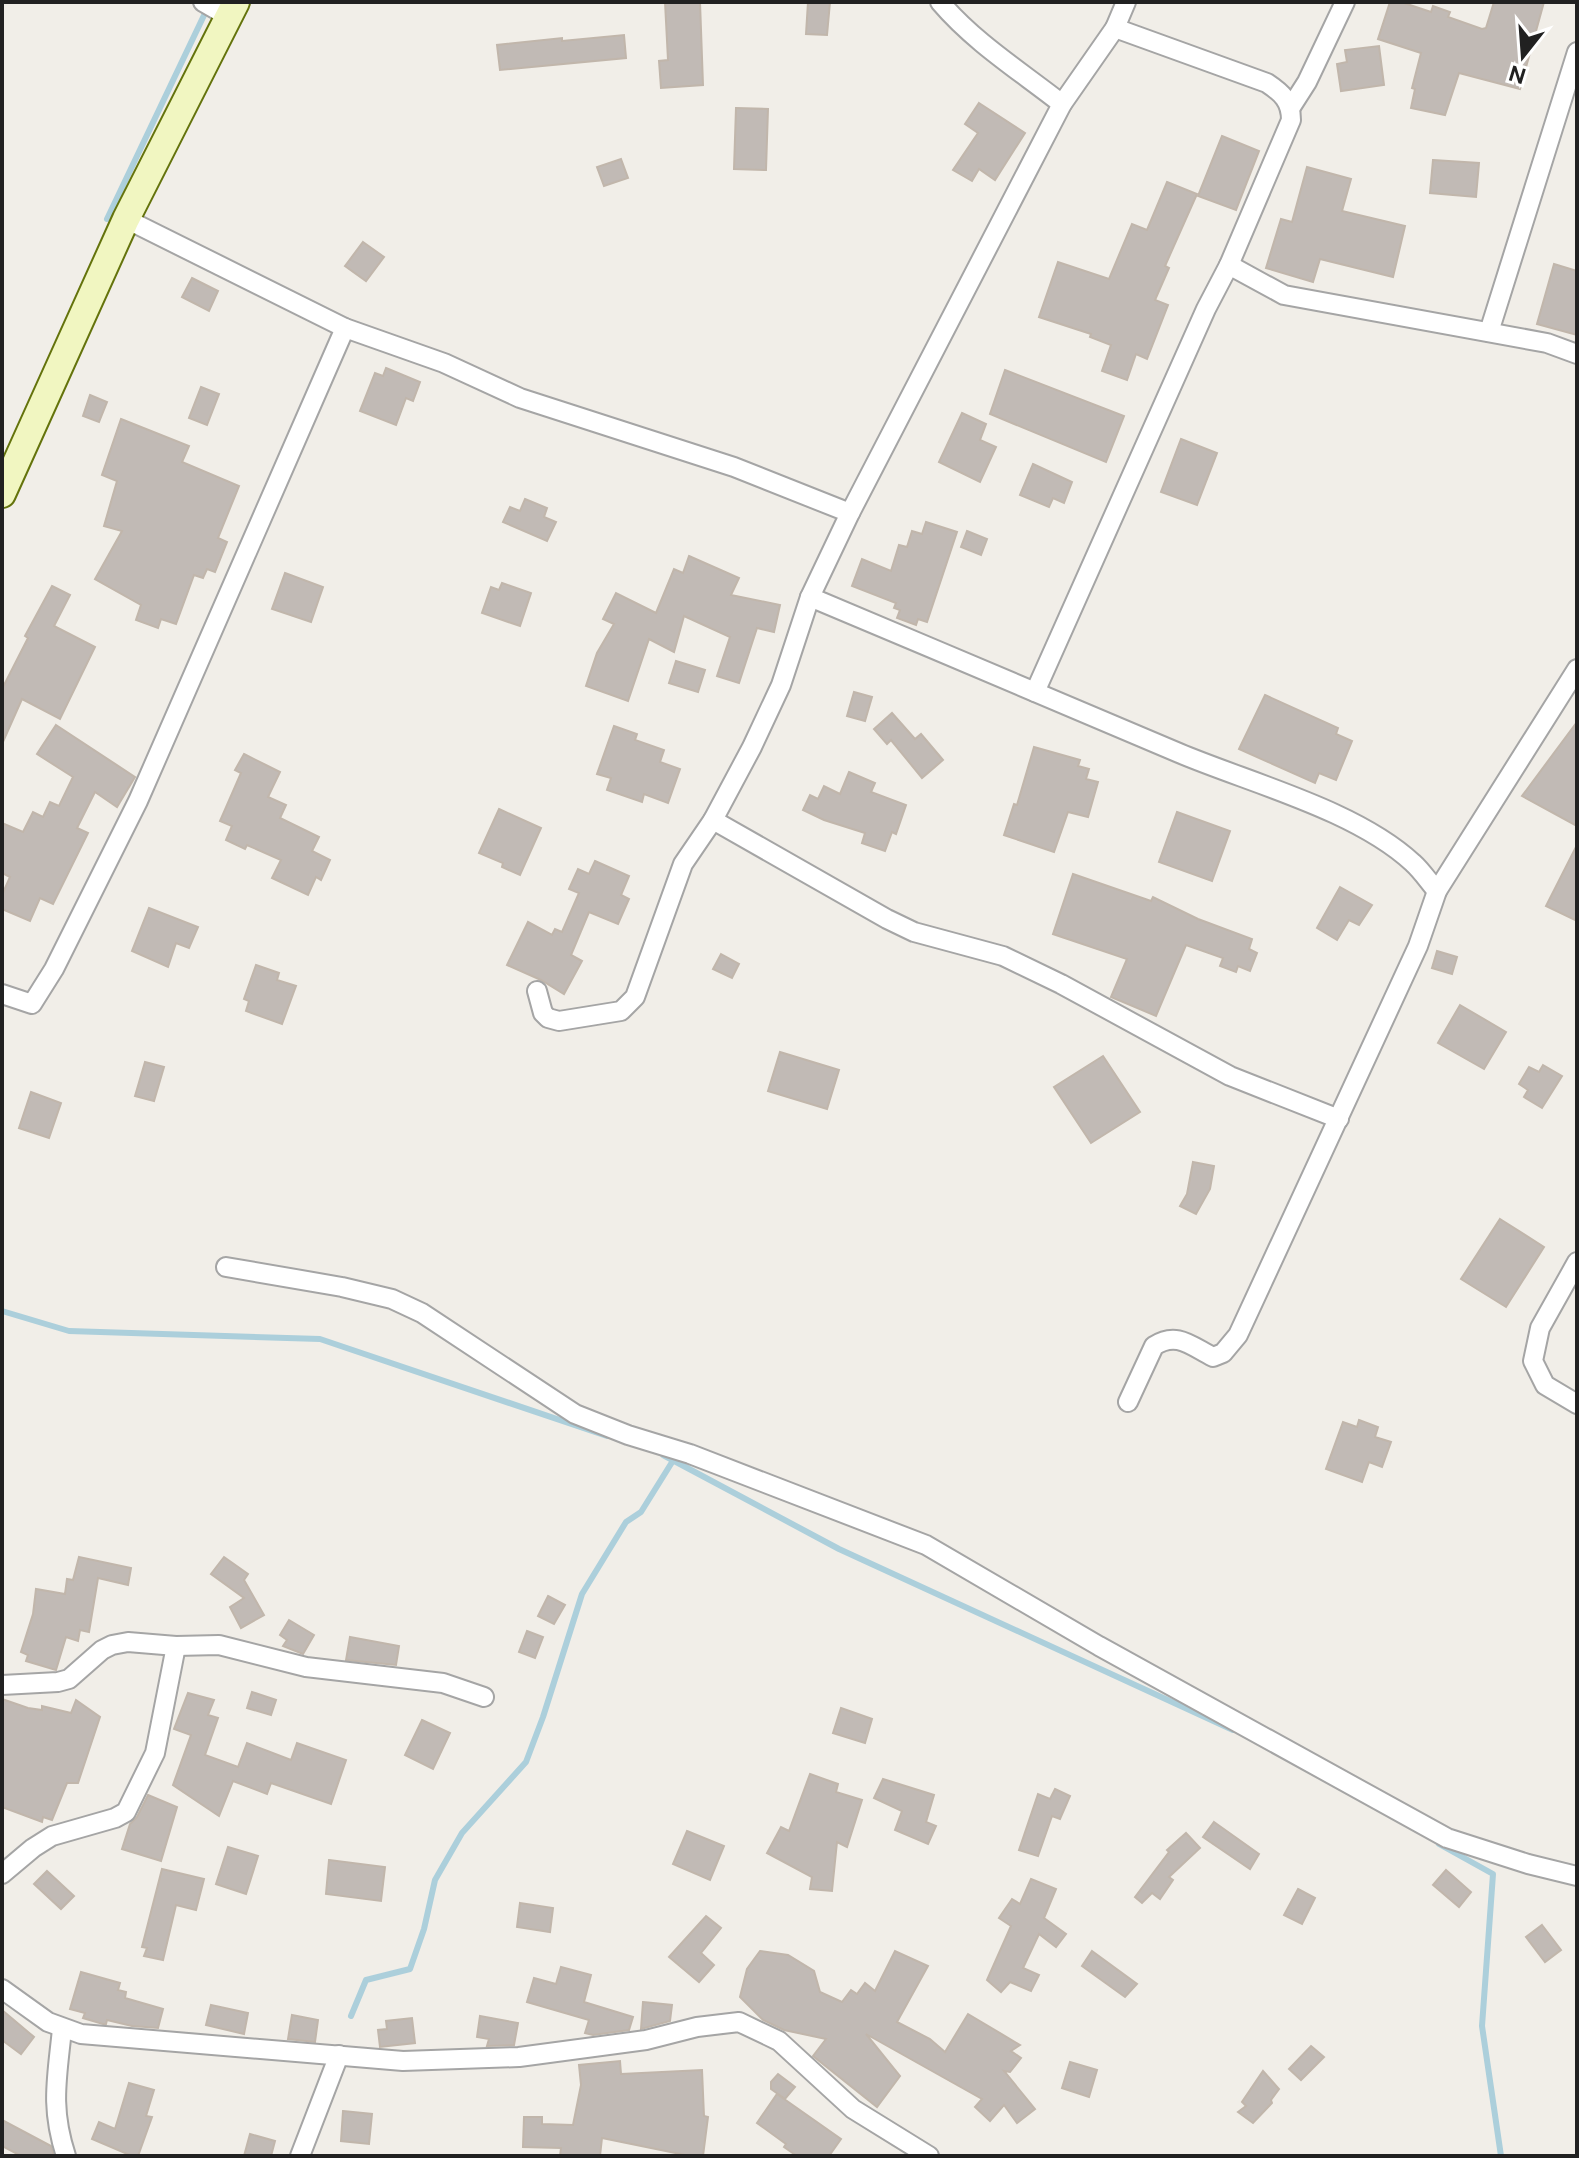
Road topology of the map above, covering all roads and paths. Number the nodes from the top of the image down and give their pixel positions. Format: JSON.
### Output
{"nodes":[{"id":1,"x":203,"y":2,"type":"edge"},
{"id":2,"x":940,"y":2,"type":"edge"},
{"id":3,"x":1126,"y":2,"type":"edge"},
{"id":4,"x":1345,"y":2,"type":"edge"},
{"id":5,"x":233,"y":10,"type":"edge"},
{"id":6,"x":1115,"y":28,"type":"junction"},
{"id":7,"x":1577,"y":52,"type":"edge"},
{"id":8,"x":1062,"y":104,"type":"junction"},
{"id":9,"x":1291,"y":107,"type":"junction"},
{"id":10,"x":126,"y":219,"type":"junction"},
{"id":11,"x":1229,"y":265,"type":"junction"},
{"id":12,"x":345,"y":328,"type":"junction"},
{"id":13,"x":1489,"y":332,"type":"junction"},
{"id":14,"x":1577,"y":354,"type":"edge"},
{"id":15,"x":2,"y":494,"type":"edge"},
{"id":16,"x":850,"y":513,"type":"junction"},
{"id":17,"x":810,"y":597,"type":"junction"},
{"id":18,"x":1574,"y":678,"type":"edge"},
{"id":19,"x":1035,"y":692,"type":"junction"},
{"id":20,"x":713,"y":820,"type":"junction"},
{"id":21,"x":1437,"y":891,"type":"junction"},
{"id":22,"x":537,"y":991,"type":"dead end"},
{"id":23,"x":2,"y":994,"type":"edge"},
{"id":24,"x":1339,"y":1119,"type":"junction"},
{"id":25,"x":1577,"y":1262,"type":"edge"},
{"id":26,"x":226,"y":1267,"type":"dead end"},
{"id":27,"x":1128,"y":1402,"type":"dead end"},
{"id":28,"x":1577,"y":1404,"type":"edge"},
{"id":29,"x":176,"y":1646,"type":"junction"},
{"id":30,"x":2,"y":1685,"type":"edge"},
{"id":31,"x":484,"y":1697,"type":"dead end"},
{"id":32,"x":2,"y":1874,"type":"edge"},
{"id":33,"x":1577,"y":1876,"type":"edge"},
{"id":34,"x":2,"y":1989,"type":"edge"},
{"id":35,"x":62,"y":2029,"type":"junction"},
{"id":36,"x":339,"y":2055,"type":"junction"},
{"id":37,"x":66,"y":2156,"type":"edge"},
{"id":38,"x":300,"y":2156,"type":"edge"},
{"id":39,"x":929,"y":2156,"type":"edge"}],
"edges":[{"from":1,"to":5,"type":"street"},
{"from":2,"to":8,"type":"street"},
{"from":3,"to":6,"type":"street"},
{"from":4,"to":9,"type":"street"},
{"from":5,"to":10,"type":"main road"},
{"from":6,"to":8,"type":"street"},
{"from":6,"to":9,"type":"street"},
{"from":7,"to":13,"type":"street"},
{"from":8,"to":16,"type":"street"},
{"from":9,"to":11,"type":"street"},
{"from":10,"to":12,"type":"street"},
{"from":10,"to":15,"type":"main road"},
{"from":11,"to":13,"type":"street"},
{"from":11,"to":19,"type":"street"},
{"from":12,"to":16,"type":"street"},
{"from":12,"to":23,"type":"street"},
{"from":13,"to":14,"type":"street"},
{"from":16,"to":17,"type":"street"},
{"from":17,"to":19,"type":"street"},
{"from":17,"to":20,"type":"street"},
{"from":18,"to":21,"type":"street"},
{"from":19,"to":21,"type":"street"},
{"from":20,"to":22,"type":"street"},
{"from":20,"to":24,"type":"street"},
{"from":21,"to":24,"type":"street"},
{"from":24,"to":27,"type":"street"},
{"from":25,"to":28,"type":"street"},
{"from":26,"to":33,"type":"street"},
{"from":29,"to":30,"type":"street"},
{"from":29,"to":31,"type":"street"},
{"from":29,"to":32,"type":"street"},
{"from":34,"to":35,"type":"street"},
{"from":35,"to":36,"type":"street"},
{"from":35,"to":37,"type":"street"},
{"from":36,"to":38,"type":"street"},
{"from":36,"to":39,"type":"street"}]}
